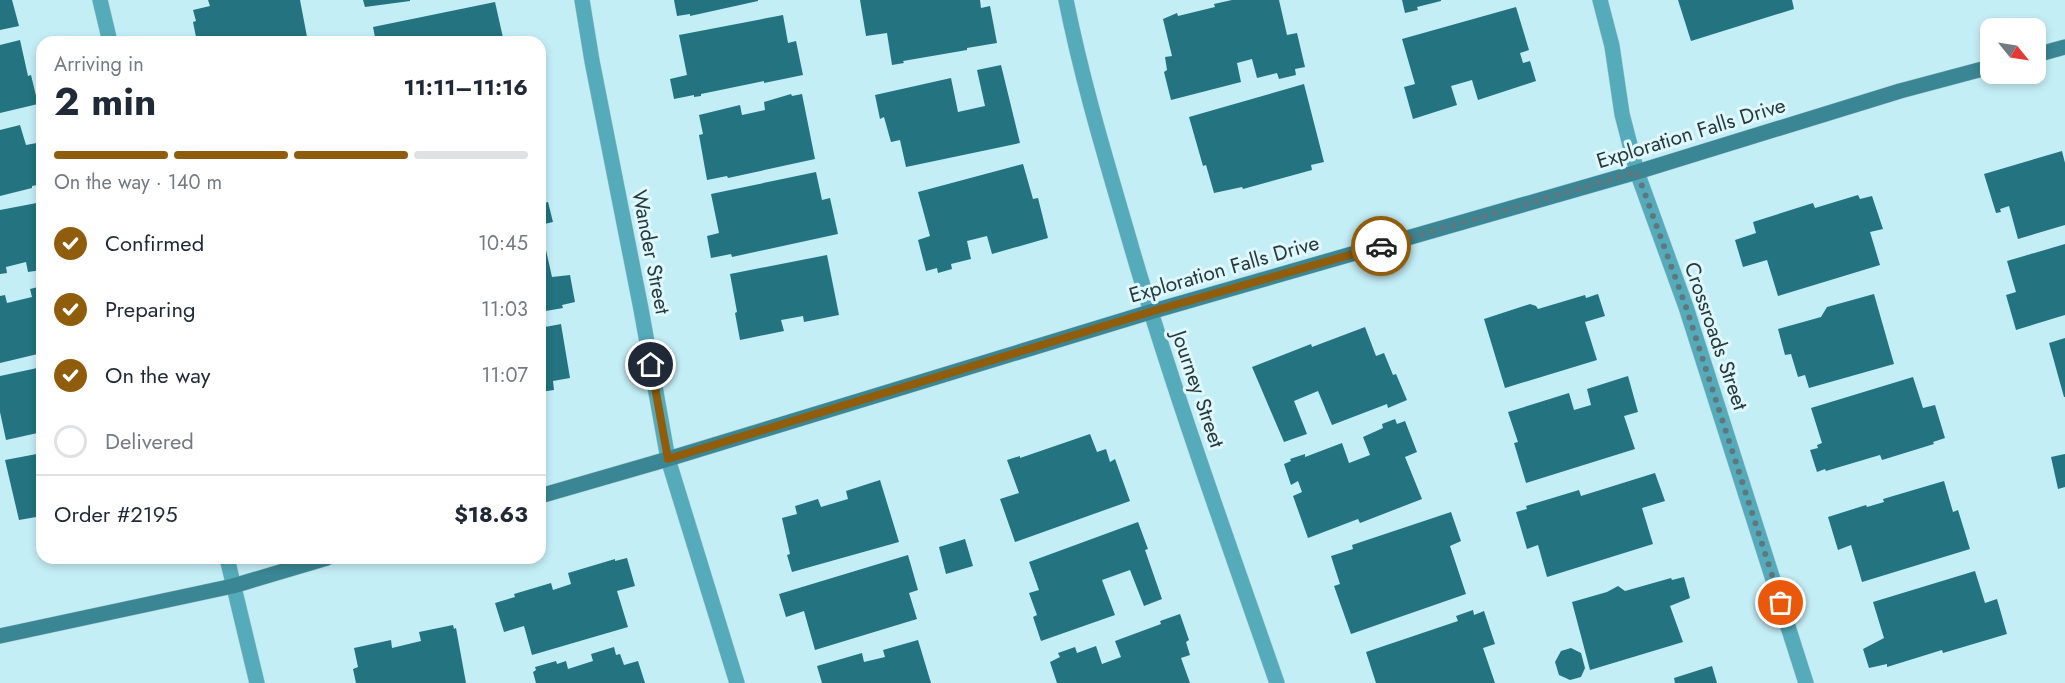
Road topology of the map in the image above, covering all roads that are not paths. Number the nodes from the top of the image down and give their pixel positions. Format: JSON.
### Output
{"nodes":[{"id":1,"x":100,"y":0,"type":"edge"},
{"id":2,"x":582,"y":0,"type":"edge"},
{"id":3,"x":1066,"y":0,"type":"edge"},
{"id":4,"x":1600,"y":0,"type":"edge"},
{"id":5,"x":109,"y":36,"type":"edge"},
{"id":6,"x":2065,"y":47,"type":"edge"},
{"id":7,"x":2046,"y":52,"type":"edge"},
{"id":8,"x":1980,"y":70,"type":"edge"},
{"id":9,"x":1637,"y":172,"type":"junction"},
{"id":10,"x":1150,"y":312,"type":"junction"},
{"id":11,"x":668,"y":459,"type":"junction"},
{"id":12,"x":546,"y":494,"type":"edge"},
{"id":13,"x":228,"y":564,"type":"edge"},
{"id":14,"x":307,"y":564,"type":"edge"},
{"id":15,"x":233,"y":586,"type":"junction"},
{"id":16,"x":0,"y":636,"type":"edge"},
{"id":17,"x":257,"y":683,"type":"edge"},
{"id":18,"x":737,"y":683,"type":"edge"},
{"id":19,"x":1277,"y":683,"type":"edge"},
{"id":20,"x":1806,"y":683,"type":"edge"}],
"edges":[{"from":1,"to":5,"type":"street"},
{"from":2,"to":11,"type":"street","name":"Wander Street"},
{"from":3,"to":10,"type":"street","name":"Journey Street"},
{"from":4,"to":9,"type":"street","name":"Crossroads Street"},
{"from":6,"to":7,"type":"street"},
{"from":8,"to":9,"type":"street","name":"Exploration Falls Drive"},
{"from":9,"to":10,"type":"street","name":"Exploration Falls Drive"},
{"from":9,"to":20,"type":"street","name":"Crossroads Street"},
{"from":10,"to":11,"type":"street","name":"Exploration Falls Drive"},
{"from":10,"to":19,"type":"street","name":"Journey Street"},
{"from":11,"to":12,"type":"street","name":"Exploration Falls Drive"},
{"from":11,"to":18,"type":"street","name":"Wander Street"},
{"from":13,"to":15,"type":"street"},
{"from":14,"to":15,"type":"street"},
{"from":15,"to":16,"type":"street"},
{"from":15,"to":17,"type":"street"}]}
